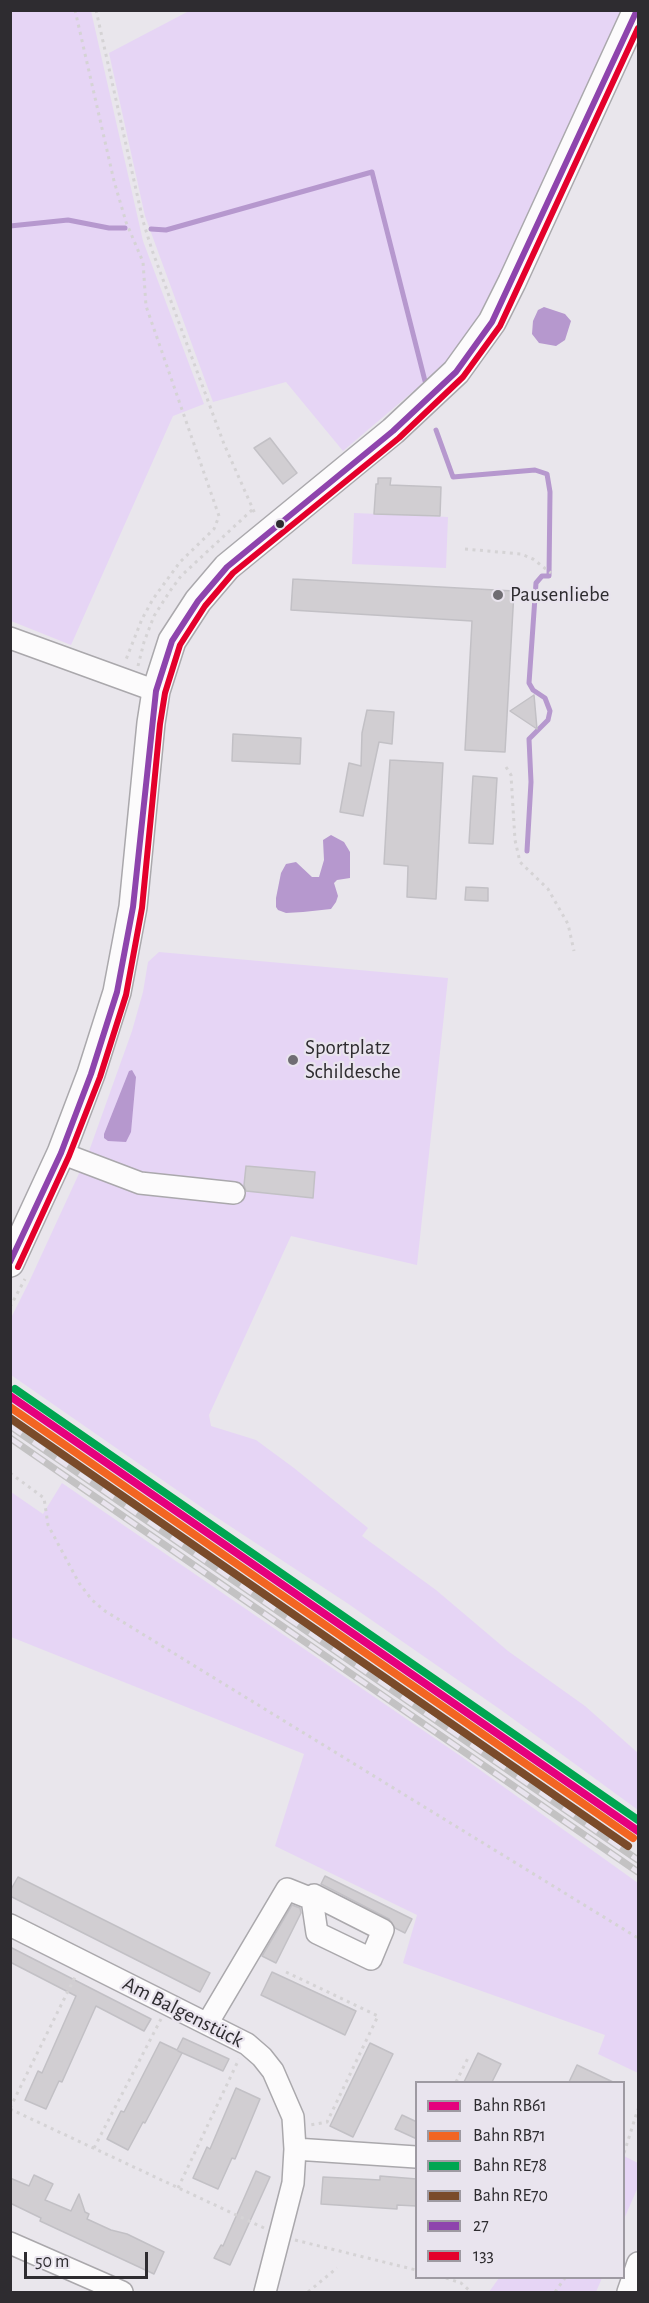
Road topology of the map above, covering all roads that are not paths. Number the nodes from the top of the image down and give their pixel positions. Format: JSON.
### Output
{"nodes":[{"id":1,"x":637,"y":10,"type":"edge"},
{"id":2,"x":10,"y":638,"type":"edge"},
{"id":3,"x":156,"y":691,"type":"junction"},
{"id":4,"x":61,"y":1153,"type":"junction"},
{"id":5,"x":234,"y":1193,"type":"dead end"},
{"id":6,"x":19,"y":1269,"type":"edge"},
{"id":7,"x":312,"y":1899,"type":"dead end"},
{"id":8,"x":10,"y":1924,"type":"edge"},
{"id":9,"x":207,"y":2024,"type":"junction"},
{"id":10,"x":294,"y":2139,"type":"junction"},
{"id":11,"x":415,"y":2157,"type":"edge"},
{"id":12,"x":10,"y":2243,"type":"edge"},
{"id":13,"x":639,"y":2263,"type":"edge"},
{"id":14,"x":122,"y":2292,"type":"edge"},
{"id":15,"x":265,"y":2292,"type":"edge"},
{"id":16,"x":628,"y":2292,"type":"edge"}],
"edges":[{"from":1,"to":3,"type":"main road"},
{"from":2,"to":3,"type":"street"},
{"from":3,"to":4,"type":"main road"},
{"from":4,"to":5,"type":"street"},
{"from":4,"to":6,"type":"main road"},
{"from":7,"to":9,"type":"street"},
{"from":8,"to":9,"type":"street","name":"Am Balgenstück"},
{"from":9,"to":10,"type":"street","name":"Am Balgenstück"},
{"from":10,"to":11,"type":"street"},
{"from":10,"to":15,"type":"street","name":"Am Balgenstück"},
{"from":12,"to":14,"type":"street"},
{"from":13,"to":16,"type":"street"}]}
